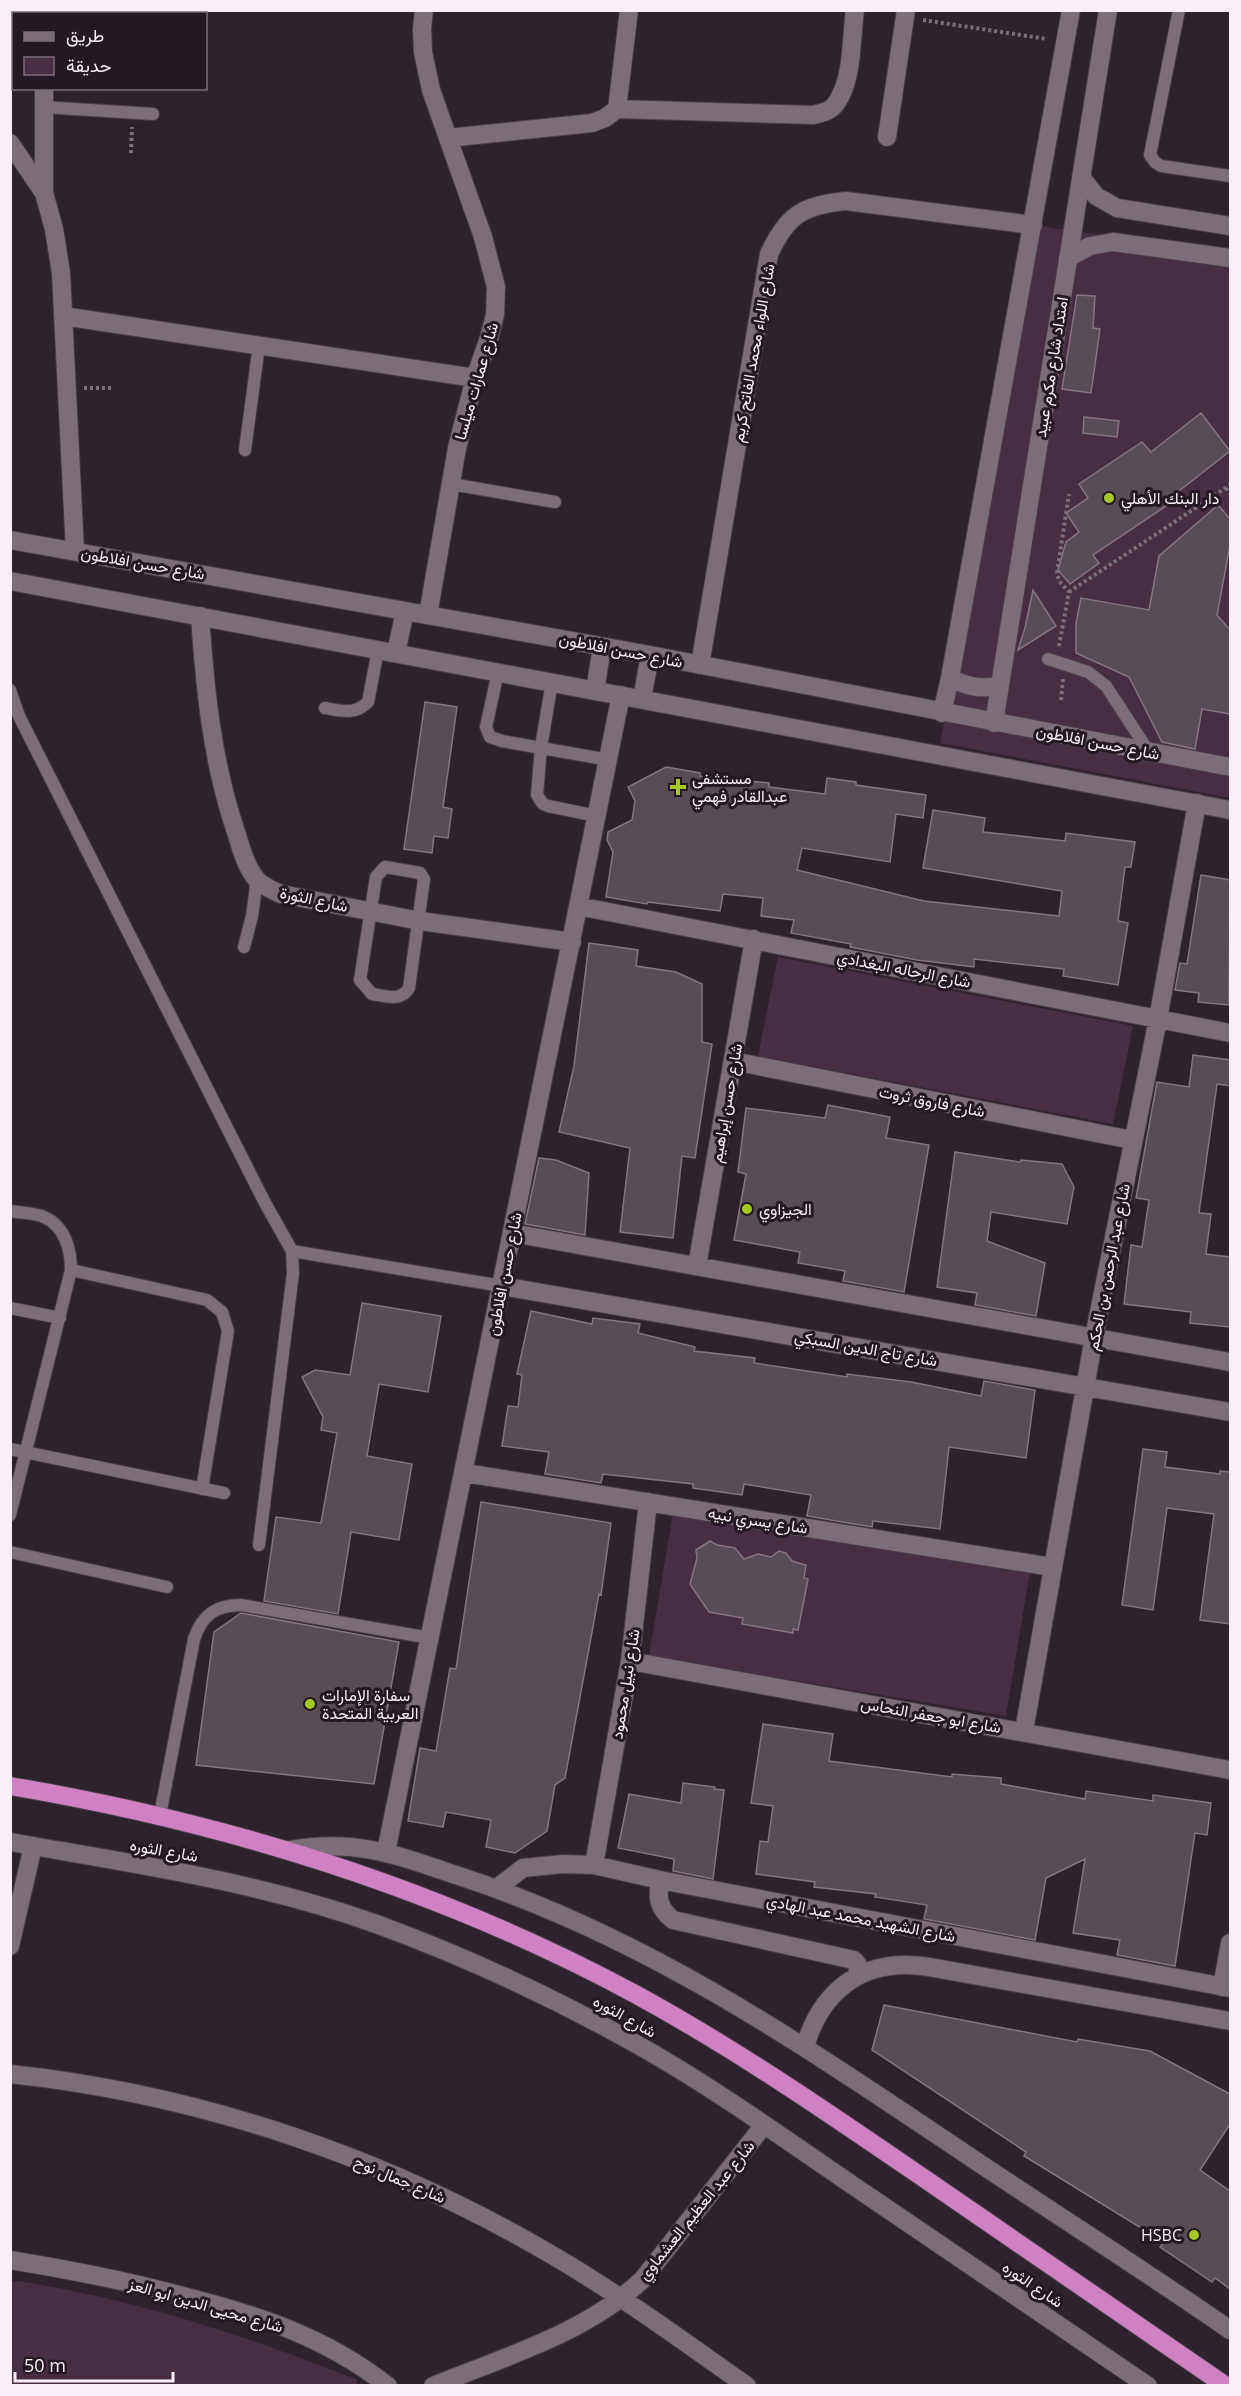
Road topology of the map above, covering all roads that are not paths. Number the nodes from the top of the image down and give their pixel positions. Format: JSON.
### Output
{"nodes":[{"id":1,"x":629,"y":10,"type":"edge"},
{"id":2,"x":855,"y":10,"type":"edge"},
{"id":3,"x":1071,"y":10,"type":"edge"},
{"id":4,"x":1108,"y":10,"type":"edge"},
{"id":5,"x":1179,"y":10,"type":"edge"},
{"id":6,"x":423,"y":11,"type":"edge"},
{"id":7,"x":906,"y":14,"type":"edge"},
{"id":8,"x":44,"y":90,"type":"edge"},
{"id":9,"x":44,"y":107,"type":"junction"},
{"id":10,"x":617,"y":109,"type":"junction"},
{"id":11,"x":153,"y":114,"type":"dead end"},
{"id":12,"x":887,"y":137,"type":"dead end"},
{"id":13,"x":448,"y":138,"type":"junction"},
{"id":14,"x":11,"y":147,"type":"edge"},
{"id":15,"x":44,"y":153,"type":"junction"},
{"id":16,"x":1230,"y":176,"type":"edge"},
{"id":17,"x":1082,"y":177,"type":"junction"},
{"id":18,"x":44,"y":193,"type":"junction"},
{"id":19,"x":1033,"y":225,"type":"junction"},
{"id":20,"x":1230,"y":226,"type":"edge"},
{"id":21,"x":1068,"y":258,"type":"junction"},
{"id":22,"x":1230,"y":258,"type":"edge"},
{"id":23,"x":63,"y":316,"type":"junction"},
{"id":24,"x":259,"y":345,"type":"junction"},
{"id":25,"x":475,"y":378,"type":"junction"},
{"id":26,"x":245,"y":450,"type":"dead end"},
{"id":27,"x":451,"y":484,"type":"junction"},
{"id":28,"x":555,"y":502,"type":"dead end"},
{"id":29,"x":10,"y":540,"type":"edge"},
{"id":30,"x":75,"y":551,"type":"junction"},
{"id":31,"x":10,"y":581,"type":"edge"},
{"id":32,"x":405,"y":611,"type":"junction"},
{"id":33,"x":428,"y":615,"type":"junction"},
{"id":34,"x":200,"y":616,"type":"junction"},
{"id":35,"x":602,"y":646,"type":"junction"},
{"id":36,"x":378,"y":650,"type":"junction"},
{"id":37,"x":396,"y":653,"type":"junction"},
{"id":38,"x":650,"y":655,"type":"junction"},
{"id":39,"x":1053,"y":655,"type":"road end"},
{"id":40,"x":700,"y":665,"type":"junction"},
{"id":41,"x":498,"y":672,"type":"junction"},
{"id":42,"x":950,"y":678,"type":"junction"},
{"id":43,"x":552,"y":682,"type":"junction"},
{"id":44,"x":999,"y":686,"type":"junction"},
{"id":45,"x":10,"y":690,"type":"edge"},
{"id":46,"x":596,"y":691,"type":"junction"},
{"id":47,"x":621,"y":695,"type":"junction"},
{"id":48,"x":642,"y":699,"type":"junction"},
{"id":49,"x":325,"y":708,"type":"dead end"},
{"id":50,"x":942,"y":713,"type":"junction"},
{"id":51,"x":994,"y":723,"type":"junction"},
{"id":52,"x":541,"y":747,"type":"junction"},
{"id":53,"x":1149,"y":752,"type":"junction"},
{"id":54,"x":609,"y":760,"type":"junction"},
{"id":55,"x":1229,"y":765,"type":"edge"},
{"id":56,"x":1197,"y":803,"type":"junction"},
{"id":57,"x":1230,"y":810,"type":"edge"},
{"id":58,"x":597,"y":816,"type":"junction"},
{"id":59,"x":257,"y":879,"type":"junction"},
{"id":60,"x":578,"y":906,"type":"junction"},
{"id":61,"x":370,"y":911,"type":"junction"},
{"id":62,"x":420,"y":921,"type":"junction"},
{"id":63,"x":754,"y":939,"type":"junction"},
{"id":64,"x":572,"y":942,"type":"junction"},
{"id":65,"x":244,"y":947,"type":"dead end"},
{"id":66,"x":1158,"y":1019,"type":"junction"},
{"id":67,"x":1230,"y":1033,"type":"edge"},
{"id":68,"x":733,"y":1061,"type":"junction"},
{"id":69,"x":1132,"y":1140,"type":"junction"},
{"id":70,"x":10,"y":1212,"type":"edge"},
{"id":71,"x":513,"y":1233,"type":"junction"},
{"id":72,"x":292,"y":1251,"type":"junction"},
{"id":73,"x":698,"y":1266,"type":"junction"},
{"id":74,"x":71,"y":1270,"type":"junction"},
{"id":75,"x":502,"y":1286,"type":"junction"},
{"id":76,"x":10,"y":1308,"type":"edge"},
{"id":77,"x":60,"y":1318,"type":"junction"},
{"id":78,"x":1094,"y":1337,"type":"junction"},
{"id":79,"x":1230,"y":1362,"type":"edge"},
{"id":80,"x":1085,"y":1385,"type":"junction"},
{"id":81,"x":1230,"y":1412,"type":"edge"},
{"id":82,"x":10,"y":1449,"type":"edge"},
{"id":83,"x":27,"y":1452,"type":"junction"},
{"id":84,"x":465,"y":1473,"type":"junction"},
{"id":85,"x":201,"y":1489,"type":"junction"},
{"id":86,"x":224,"y":1493,"type":"dead end"},
{"id":87,"x":648,"y":1502,"type":"junction"},
{"id":88,"x":10,"y":1515,"type":"edge"},
{"id":89,"x":259,"y":1545,"type":"dead end"},
{"id":90,"x":10,"y":1552,"type":"edge"},
{"id":91,"x":1052,"y":1568,"type":"junction"},
{"id":92,"x":167,"y":1587,"type":"dead end"},
{"id":93,"x":430,"y":1638,"type":"junction"},
{"id":94,"x":630,"y":1662,"type":"junction"},
{"id":95,"x":1024,"y":1731,"type":"junction"},
{"id":96,"x":1230,"y":1770,"type":"edge"},
{"id":97,"x":10,"y":1786,"type":"edge"},
{"id":98,"x":160,"y":1815,"type":"junction"},
{"id":99,"x":10,"y":1842,"type":"edge"},
{"id":100,"x":33,"y":1846,"type":"junction"},
{"id":101,"x":289,"y":1850,"type":"junction"},
{"id":102,"x":386,"y":1852,"type":"junction"},
{"id":103,"x":594,"y":1865,"type":"junction"},
{"id":104,"x":660,"y":1880,"type":"junction"},
{"id":105,"x":497,"y":1888,"type":"junction"},
{"id":106,"x":1230,"y":1942,"type":"edge"},
{"id":107,"x":10,"y":1946,"type":"edge"},
{"id":108,"x":857,"y":1976,"type":"junction"},
{"id":109,"x":1226,"y":1988,"type":"edge"},
{"id":110,"x":1230,"y":2025,"type":"edge"},
{"id":111,"x":805,"y":2046,"type":"junction"},
{"id":112,"x":10,"y":2074,"type":"edge"},
{"id":113,"x":764,"y":2125,"type":"junction"},
{"id":114,"x":10,"y":2260,"type":"edge"},
{"id":115,"x":621,"y":2298,"type":"junction"},
{"id":116,"x":1230,"y":2331,"type":"edge"},
{"id":117,"x":388,"y":2385,"type":"edge"},
{"id":118,"x":433,"y":2385,"type":"edge"},
{"id":119,"x":747,"y":2385,"type":"edge"},
{"id":120,"x":1148,"y":2385,"type":"edge"},
{"id":121,"x":1226,"y":2385,"type":"edge"}],
"edges":[{"from":1,"to":10,"type":"street"},
{"from":2,"to":10,"type":"street"},
{"from":3,"to":19,"type":"street"},
{"from":4,"to":17,"type":"street","name":"امتداد شارع مكرم عبيد"},
{"from":5,"to":16,"type":"lane"},
{"from":6,"to":13,"type":"street","name":"شارع عمارات ميلسا"},
{"from":7,"to":12,"type":"street"},
{"from":8,"to":9,"type":"street"},
{"from":9,"to":11,"type":"lane"},
{"from":9,"to":15,"type":"street"},
{"from":10,"to":13,"type":"street"},
{"from":13,"to":25,"type":"street","name":"شارع عمارات ميلسا"},
{"from":14,"to":15,"type":"street"},
{"from":14,"to":18,"type":"street"},
{"from":15,"to":18,"type":"street"},
{"from":17,"to":20,"type":"street"},
{"from":17,"to":21,"type":"street","name":"امتداد شارع مكرم عبيد"},
{"from":18,"to":23,"type":"street"},
{"from":19,"to":40,"type":"street","name":"شارع اللواء محمد الفاتح كريم"},
{"from":19,"to":42,"type":"street"},
{"from":21,"to":22,"type":"street"},
{"from":21,"to":44,"type":"street","name":"امتداد شارع مكرم عبيد"},
{"from":23,"to":24,"type":"street"},
{"from":23,"to":30,"type":"street"},
{"from":24,"to":25,"type":"street"},
{"from":24,"to":26,"type":"lane"},
{"from":25,"to":27,"type":"street","name":"شارع عمارات ميلسا"},
{"from":27,"to":28,"type":"lane"},
{"from":27,"to":33,"type":"street","name":"شارع عمارات ميلسا"},
{"from":29,"to":30,"type":"street","name":"شارع حسن افلاطون"},
{"from":30,"to":32,"type":"street","name":"شارع حسن افلاطون"},
{"from":31,"to":34,"type":"street"},
{"from":32,"to":33,"type":"street","name":"شارع حسن افلاطون"},
{"from":32,"to":37,"type":"street"},
{"from":33,"to":35,"type":"street","name":"شارع حسن افلاطون"},
{"from":34,"to":36,"type":"street"},
{"from":34,"to":59,"type":"street"},
{"from":35,"to":38,"type":"street","name":"شارع حسن افلاطون"},
{"from":35,"to":46,"type":"street"},
{"from":36,"to":37,"type":"street"},
{"from":36,"to":49,"type":"lane"},
{"from":37,"to":41,"type":"street"},
{"from":38,"to":40,"type":"street","name":"شارع حسن افلاطون"},
{"from":38,"to":48,"type":"street"},
{"from":39,"to":53,"type":"lane"},
{"from":40,"to":50,"type":"street","name":"شارع حسن افلاطون"},
{"from":41,"to":43,"type":"street"},
{"from":41,"to":52,"type":"lane"},
{"from":42,"to":44,"type":"street"},
{"from":42,"to":50,"type":"street"},
{"from":43,"to":46,"type":"street"},
{"from":43,"to":52,"type":"lane"},
{"from":44,"to":51,"type":"street","name":"امتداد شارع مكرم عبيد"},
{"from":45,"to":72,"type":"lane"},
{"from":46,"to":47,"type":"street"},
{"from":47,"to":48,"type":"street"},
{"from":47,"to":54,"type":"street","name":"شارع حسن افلاطون"},
{"from":48,"to":56,"type":"street"},
{"from":50,"to":51,"type":"street","name":"شارع حسن افلاطون"},
{"from":51,"to":53,"type":"street","name":"شارع حسن افلاطون"},
{"from":52,"to":54,"type":"lane"},
{"from":52,"to":58,"type":"lane"},
{"from":53,"to":55,"type":"street","name":"شارع حسن افلاطون"},
{"from":54,"to":58,"type":"street","name":"شارع حسن افلاطون"},
{"from":56,"to":57,"type":"street"},
{"from":56,"to":66,"type":"street","name":"شارع عبد الرحمن بن الحكم"},
{"from":58,"to":60,"type":"street","name":"شارع حسن افلاطون"},
{"from":59,"to":61,"type":"street","name":"شارع الثورة"},
{"from":59,"to":65,"type":"lane"},
{"from":60,"to":63,"type":"street","name":"شارع الرحاله البغدادي"},
{"from":60,"to":64,"type":"street","name":"شارع حسن افلاطون"},
{"from":61,"to":62,"type":"street","name":"شارع الثورة"},
{"from":61,"to":62,"type":"lane"},
{"from":61,"to":62,"type":"lane"},
{"from":62,"to":64,"type":"street","name":"شارع الثورة"},
{"from":63,"to":66,"type":"street","name":"شارع الرحاله البغدادي"},
{"from":63,"to":68,"type":"street","name":"شارع حسن إبراهيم"},
{"from":64,"to":71,"type":"street","name":"شارع حسن افلاطون"},
{"from":66,"to":67,"type":"street","name":"شارع الرحاله البغدادي"},
{"from":66,"to":69,"type":"street","name":"شارع عبد الرحمن بن الحكم"},
{"from":68,"to":69,"type":"street","name":"شارع فاروق ثروت"},
{"from":68,"to":73,"type":"street","name":"شارع حسن إبراهيم"},
{"from":69,"to":78,"type":"street","name":"شارع عبد الرحمن بن الحكم"},
{"from":70,"to":74,"type":"lane"},
{"from":71,"to":73,"type":"street"},
{"from":71,"to":75,"type":"street","name":"شارع حسن افلاطون"},
{"from":72,"to":75,"type":"lane"},
{"from":72,"to":89,"type":"lane"},
{"from":73,"to":78,"type":"street"},
{"from":74,"to":77,"type":"lane"},
{"from":74,"to":85,"type":"lane"},
{"from":75,"to":80,"type":"street","name":"شارع تاج الدين السبكي"},
{"from":75,"to":84,"type":"street","name":"شارع حسن افلاطون"},
{"from":76,"to":77,"type":"lane"},
{"from":77,"to":83,"type":"lane"},
{"from":78,"to":79,"type":"street"},
{"from":78,"to":80,"type":"street","name":"شارع عبد الرحمن بن الحكم"},
{"from":80,"to":81,"type":"street","name":"شارع تاج الدين السبكي"},
{"from":80,"to":91,"type":"street","name":"شارع عبد الرحمن بن الحكم"},
{"from":82,"to":83,"type":"lane"},
{"from":83,"to":85,"type":"lane"},
{"from":83,"to":88,"type":"lane"},
{"from":84,"to":87,"type":"street","name":"شارع يسري نبيه"},
{"from":84,"to":93,"type":"street","name":"شارع حسن افلاطون"},
{"from":85,"to":86,"type":"lane"},
{"from":87,"to":91,"type":"street","name":"شارع يسري نبيه"},
{"from":87,"to":94,"type":"street","name":"شارع نبيل محمود"},
{"from":90,"to":92,"type":"lane"},
{"from":91,"to":95,"type":"street","name":"شارع عبد الرحمن بن الحكم"},
{"from":93,"to":98,"type":"lane"},
{"from":93,"to":102,"type":"street","name":"شارع حسن افلاطون"},
{"from":94,"to":95,"type":"street","name":"شارع ابو جعفر النحاس"},
{"from":94,"to":103,"type":"street","name":"شارع نبيل محمود"},
{"from":95,"to":96,"type":"street","name":"شارع ابو جعفر النحاس"},
{"from":97,"to":98,"type":"highway","name":"شارع الثوره"},
{"from":98,"to":101,"type":"highway","name":"شارع الثوره"},
{"from":99,"to":100,"type":"street","name":"شارع الثوره"},
{"from":100,"to":107,"type":"street"},
{"from":100,"to":113,"type":"street","name":"شارع الثوره"},
{"from":101,"to":102,"type":"street","name":"شارع الثوره"},
{"from":101,"to":121,"type":"highway","name":"شارع الثوره"},
{"from":102,"to":105,"type":"street","name":"شارع الثوره"},
{"from":103,"to":104,"type":"street","name":"شارع الشهيد محمد عبد الهادي"},
{"from":103,"to":105,"type":"street","name":"شارع الشهيد محمد عبد الهادي"},
{"from":104,"to":108,"type":"street"},
{"from":104,"to":109,"type":"street","name":"شارع الشهيد محمد عبد الهادي"},
{"from":105,"to":111,"type":"street","name":"شارع الثوره"},
{"from":106,"to":109,"type":"street"},
{"from":108,"to":110,"type":"street"},
{"from":108,"to":111,"type":"street"},
{"from":111,"to":116,"type":"street","name":"شارع الثوره"},
{"from":112,"to":115,"type":"street","name":"شارع جمال نوح"},
{"from":113,"to":115,"type":"street","name":"شارع عبد العظيم العشماوي"},
{"from":113,"to":120,"type":"street","name":"شارع الثوره"},
{"from":114,"to":117,"type":"street","name":"شارع محيى الدين ابو العز"},
{"from":115,"to":118,"type":"street","name":"شارع عبد العظيم العشماوي"},
{"from":115,"to":119,"type":"street","name":"شارع جمال نوح"}]}
